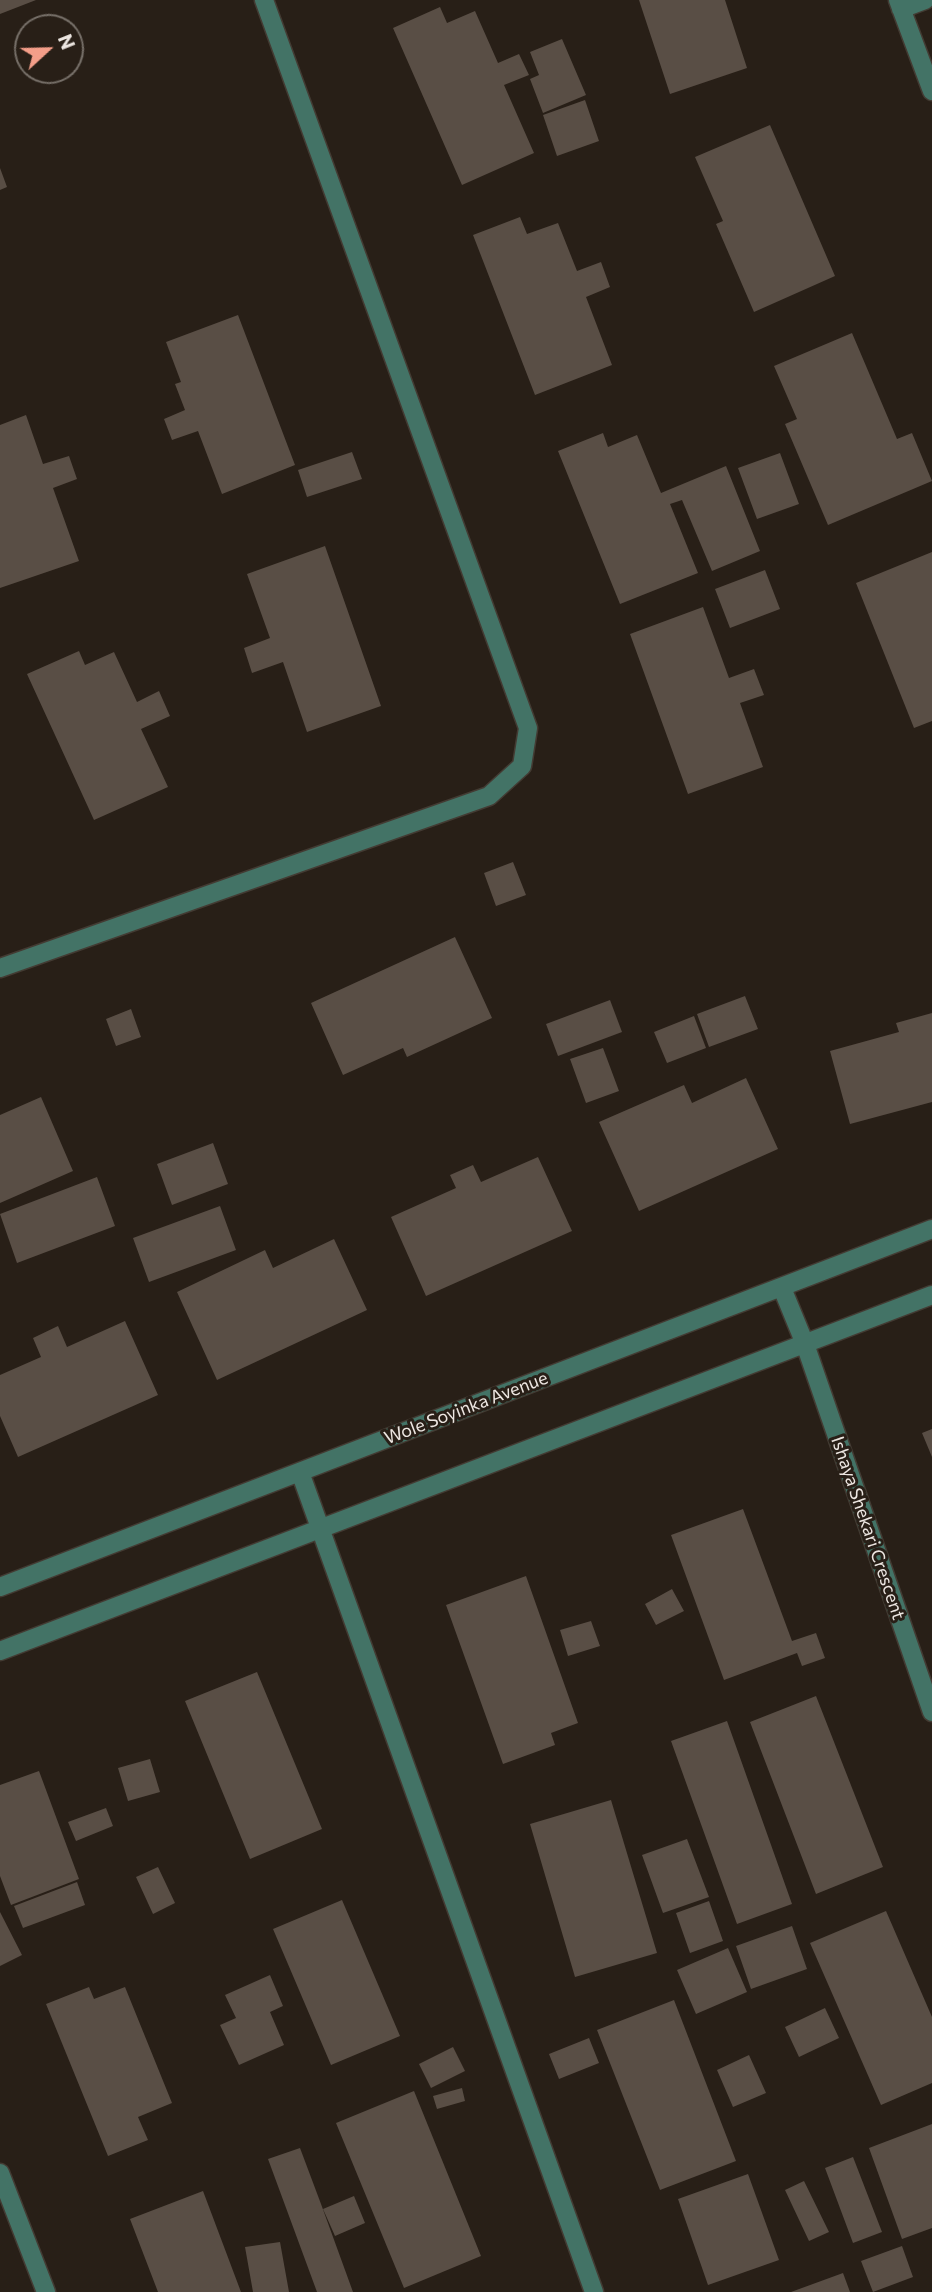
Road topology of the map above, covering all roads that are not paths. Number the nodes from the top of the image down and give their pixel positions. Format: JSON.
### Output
{"nodes":[{"id":1,"x":264,"y":0,"type":"edge"},
{"id":2,"x":925,"y":0,"type":"edge"},
{"id":3,"x":899,"y":5,"type":"edge"},
{"id":4,"x":932,"y":91,"type":"edge"},
{"id":5,"x":2,"y":963,"type":"edge"},
{"id":6,"x":932,"y":1229,"type":"edge"},
{"id":7,"x":782,"y":1288,"type":"junction"},
{"id":8,"x":932,"y":1295,"type":"edge"},
{"id":9,"x":805,"y":1344,"type":"junction"},
{"id":10,"x":300,"y":1472,"type":"junction"},
{"id":11,"x":321,"y":1530,"type":"junction"},
{"id":12,"x":0,"y":1587,"type":"edge"},
{"id":13,"x":0,"y":1651,"type":"edge"},
{"id":14,"x":932,"y":1712,"type":"edge"},
{"id":15,"x":0,"y":2173,"type":"edge"},
{"id":16,"x":46,"y":2292,"type":"edge"},
{"id":17,"x":594,"y":2292,"type":"edge"}],
"edges":[{"from":1,"to":5,"type":"street"},
{"from":2,"to":3,"type":"street"},
{"from":3,"to":4,"type":"street"},
{"from":6,"to":7,"type":"street","name":"Wole Soyinka Avenue"},
{"from":7,"to":9,"type":"street","name":"Ishaya Shekari Crescent"},
{"from":7,"to":10,"type":"street","name":"Wole Soyinka Avenue"},
{"from":8,"to":9,"type":"street"},
{"from":9,"to":11,"type":"street"},
{"from":9,"to":14,"type":"street","name":"Ishaya Shekari Crescent"},
{"from":10,"to":11,"type":"street"},
{"from":10,"to":12,"type":"street","name":"Wole Soyinka Avenue"},
{"from":11,"to":13,"type":"street"},
{"from":11,"to":17,"type":"street"},
{"from":15,"to":16,"type":"street"}]}
